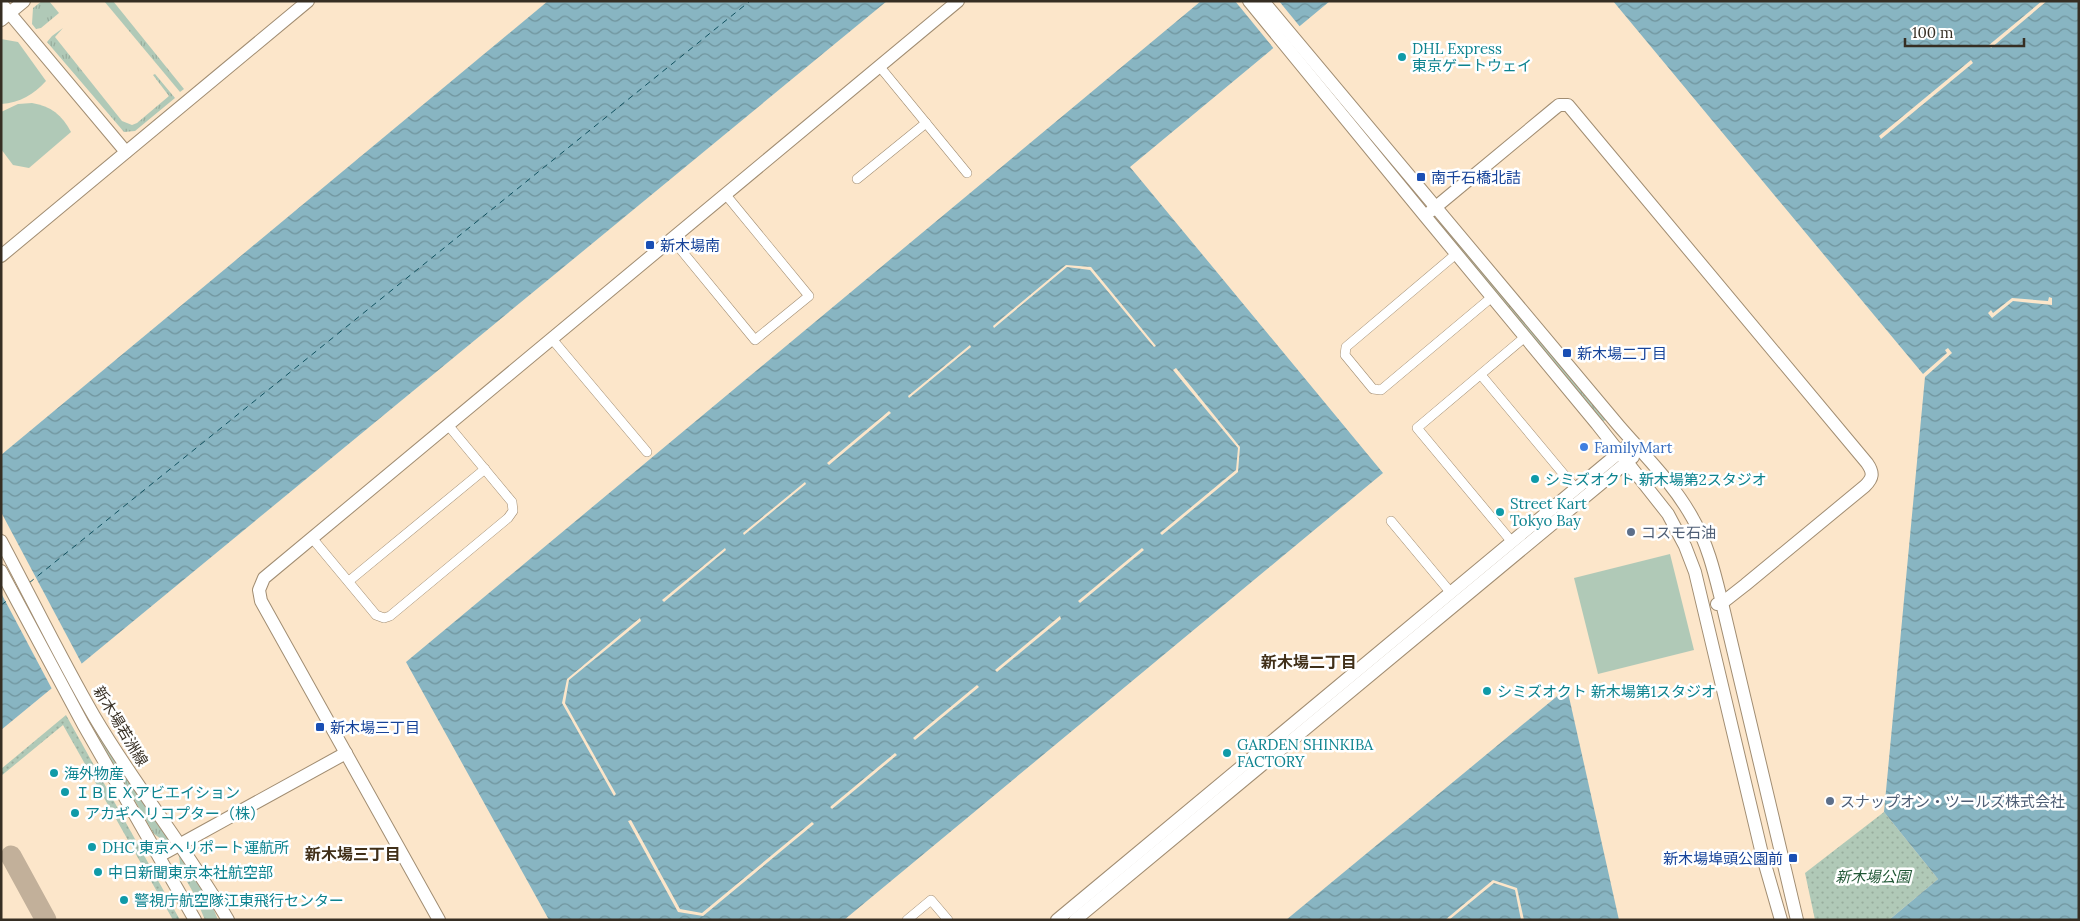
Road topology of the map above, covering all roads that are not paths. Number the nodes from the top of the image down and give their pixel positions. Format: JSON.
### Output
{"nodes":[{"id":1,"x":24,"y":1,"type":"edge"},
{"id":2,"x":308,"y":1,"type":"edge"},
{"id":3,"x":958,"y":1,"type":"edge"},
{"id":4,"x":1250,"y":1,"type":"edge"},
{"id":5,"x":1263,"y":1,"type":"edge"},
{"id":6,"x":4,"y":12,"type":"edge"},
{"id":7,"x":1300,"y":54,"type":"junction"},
{"id":8,"x":880,"y":67,"type":"junction"},
{"id":9,"x":926,"y":124,"type":"junction"},
{"id":10,"x":126,"y":152,"type":"junction"},
{"id":11,"x":967,"y":173,"type":"dead end"},
{"id":12,"x":857,"y":179,"type":"dead end"},
{"id":13,"x":726,"y":195,"type":"junction"},
{"id":14,"x":1437,"y":206,"type":"junction"},
{"id":15,"x":1425,"y":216,"type":"junction"},
{"id":16,"x":672,"y":239,"type":"junction"},
{"id":17,"x":1456,"y":254,"type":"junction"},
{"id":18,"x":1,"y":256,"type":"edge"},
{"id":19,"x":1492,"y":297,"type":"junction"},
{"id":20,"x":1525,"y":337,"type":"junction"},
{"id":21,"x":552,"y":339,"type":"junction"},
{"id":22,"x":1481,"y":375,"type":"junction"},
{"id":23,"x":448,"y":425,"type":"junction"},
{"id":24,"x":1637,"y":446,"type":"junction"},
{"id":25,"x":647,"y":452,"type":"dead end"},
{"id":26,"x":1624,"y":457,"type":"junction"},
{"id":27,"x":485,"y":469,"type":"junction"},
{"id":28,"x":1576,"y":489,"type":"junction"},
{"id":29,"x":1391,"y":520,"type":"dead end"},
{"id":30,"x":312,"y":538,"type":"junction"},
{"id":31,"x":1,"y":541,"type":"edge"},
{"id":32,"x":1512,"y":542,"type":"junction"},
{"id":33,"x":1,"y":571,"type":"edge"},
{"id":34,"x":348,"y":581,"type":"junction"},
{"id":35,"x":1452,"y":593,"type":"junction"},
{"id":36,"x":1722,"y":602,"type":"junction"},
{"id":37,"x":1705,"y":609,"type":"junction"},
{"id":38,"x":1367,"y":670,"type":"junction"},
{"id":39,"x":346,"y":753,"type":"junction"},
{"id":40,"x":180,"y":844,"type":"junction"},
{"id":41,"x":158,"y":856,"type":"junction"},
{"id":42,"x":1129,"y":867,"type":"junction"},
{"id":43,"x":195,"y":920,"type":"edge"},
{"id":44,"x":228,"y":920,"type":"edge"},
{"id":45,"x":439,"y":920,"type":"edge"},
{"id":46,"x":907,"y":920,"type":"edge"},
{"id":47,"x":948,"y":920,"type":"edge"},
{"id":48,"x":1057,"y":920,"type":"edge"},
{"id":49,"x":1075,"y":920,"type":"edge"},
{"id":50,"x":1781,"y":920,"type":"edge"},
{"id":51,"x":1797,"y":920,"type":"edge"}],
"edges":[{"from":1,"to":6,"type":"street"},
{"from":2,"to":10,"type":"street"},
{"from":3,"to":8,"type":"street"},
{"from":4,"to":7,"type":"street"},
{"from":5,"to":7,"type":"street"},
{"from":6,"to":10,"type":"street"},
{"from":7,"to":14,"type":"street"},
{"from":7,"to":15,"type":"street"},
{"from":8,"to":9,"type":"street"},
{"from":8,"to":13,"type":"street"},
{"from":9,"to":11,"type":"street"},
{"from":9,"to":12,"type":"street"},
{"from":10,"to":18,"type":"street"},
{"from":13,"to":16,"type":"street"},
{"from":13,"to":16,"type":"street"},
{"from":14,"to":15,"type":"street"},
{"from":14,"to":24,"type":"street"},
{"from":14,"to":36,"type":"street"},
{"from":15,"to":17,"type":"street"},
{"from":16,"to":21,"type":"street"},
{"from":17,"to":19,"type":"street"},
{"from":17,"to":19,"type":"street"},
{"from":19,"to":20,"type":"street"},
{"from":20,"to":22,"type":"street"},
{"from":20,"to":26,"type":"street"},
{"from":21,"to":23,"type":"street"},
{"from":21,"to":25,"type":"street"},
{"from":22,"to":28,"type":"street"},
{"from":22,"to":32,"type":"street"},
{"from":23,"to":27,"type":"street"},
{"from":23,"to":30,"type":"street"},
{"from":24,"to":26,"type":"street"},
{"from":24,"to":36,"type":"street"},
{"from":26,"to":28,"type":"street"},
{"from":26,"to":37,"type":"street"},
{"from":26,"to":38,"type":"street"},
{"from":27,"to":34,"type":"street"},
{"from":27,"to":34,"type":"street"},
{"from":28,"to":32,"type":"street"},
{"from":29,"to":35,"type":"street"},
{"from":30,"to":34,"type":"street"},
{"from":30,"to":39,"type":"street"},
{"from":31,"to":40,"type":"street","name":"新木場若洲線"},
{"from":32,"to":35,"type":"street"},
{"from":33,"to":41,"type":"street","name":"新木場若洲線"},
{"from":35,"to":38,"type":"street"},
{"from":36,"to":37,"type":"street"},
{"from":36,"to":51,"type":"street"},
{"from":37,"to":50,"type":"street"},
{"from":38,"to":42,"type":"street"},
{"from":39,"to":40,"type":"street"},
{"from":39,"to":45,"type":"street"},
{"from":40,"to":41,"type":"street"},
{"from":40,"to":44,"type":"street","name":"新木場若洲線"},
{"from":41,"to":43,"type":"street","name":"新木場若洲線"},
{"from":42,"to":48,"type":"street"},
{"from":42,"to":49,"type":"street"},
{"from":46,"to":47,"type":"street"}]}
